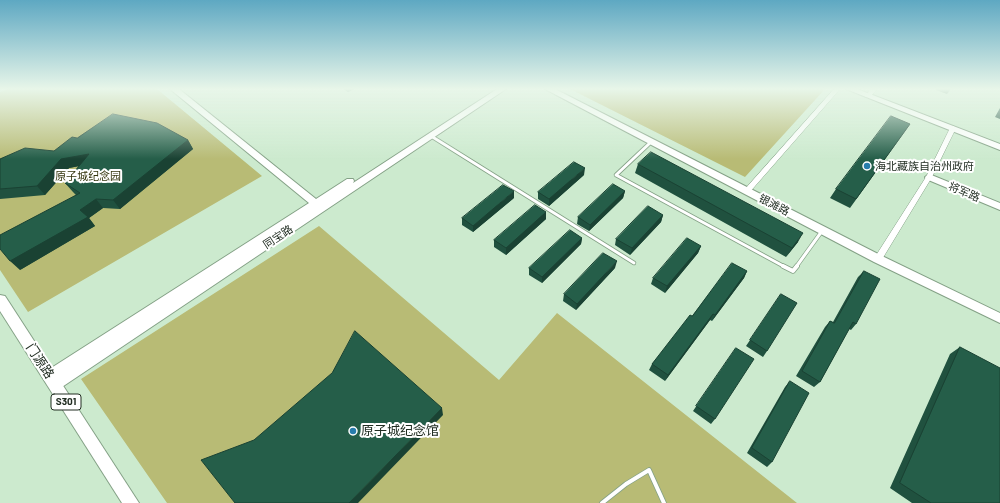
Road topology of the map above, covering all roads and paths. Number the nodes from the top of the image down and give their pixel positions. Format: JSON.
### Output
{"nodes":[{"id":1,"x":203,"y":112,"type":"edge"},
{"id":2,"x":456,"y":112,"type":"edge"},
{"id":3,"x":467,"y":112,"type":"edge"},
{"id":4,"x":594,"y":112,"type":"edge"},
{"id":5,"x":816,"y":112,"type":"edge"},
{"id":6,"x":912,"y":112,"type":"edge"},
{"id":7,"x":953,"y":128,"type":"junction"},
{"id":8,"x":431,"y":136,"type":"junction"},
{"id":9,"x":651,"y":142,"type":"junction"},
{"id":10,"x":1000,"y":147,"type":"edge"},
{"id":11,"x":929,"y":177,"type":"junction"},
{"id":12,"x":747,"y":191,"type":"junction"},
{"id":13,"x":318,"y":206,"type":"junction"},
{"id":14,"x":1000,"y":207,"type":"edge"},
{"id":15,"x":823,"y":230,"type":"junction"},
{"id":16,"x":878,"y":259,"type":"junction"},
{"id":17,"x":634,"y":263,"type":"dead end"},
{"id":18,"x":0,"y":300,"type":"edge"},
{"id":19,"x":1000,"y":318,"type":"edge"},
{"id":20,"x":52,"y":381,"type":"junction"},
{"id":21,"x":131,"y":503,"type":"edge"},
{"id":22,"x":602,"y":503,"type":"edge"},
{"id":23,"x":664,"y":503,"type":"edge"}],
"edges":[{"from":1,"to":13,"type":"street"},
{"from":2,"to":13,"type":"street","name":"同宝路"},
{"from":3,"to":8,"type":"street","name":"同宝路"},
{"from":4,"to":9,"type":"street","name":"银滩路"},
{"from":5,"to":12,"type":"street"},
{"from":6,"to":7,"type":"street"},
{"from":7,"to":10,"type":"street"},
{"from":7,"to":11,"type":"street"},
{"from":8,"to":13,"type":"street","name":"同宝路"},
{"from":8,"to":17,"type":"lane"},
{"from":9,"to":12,"type":"street","name":"银滩路"},
{"from":9,"to":15,"type":"lane"},
{"from":11,"to":14,"type":"street","name":"将军路"},
{"from":11,"to":16,"type":"street"},
{"from":12,"to":15,"type":"street","name":"银滩路"},
{"from":13,"to":20,"type":"street","name":"同宝路"},
{"from":15,"to":16,"type":"street","name":"银滩路"},
{"from":16,"to":19,"type":"street","name":"银滩路"},
{"from":18,"to":20,"type":"main road","name":"门源路","number":"S301"},
{"from":20,"to":21,"type":"main road","name":"门源路","number":"S301"},
{"from":22,"to":23,"type":"lane"}]}
